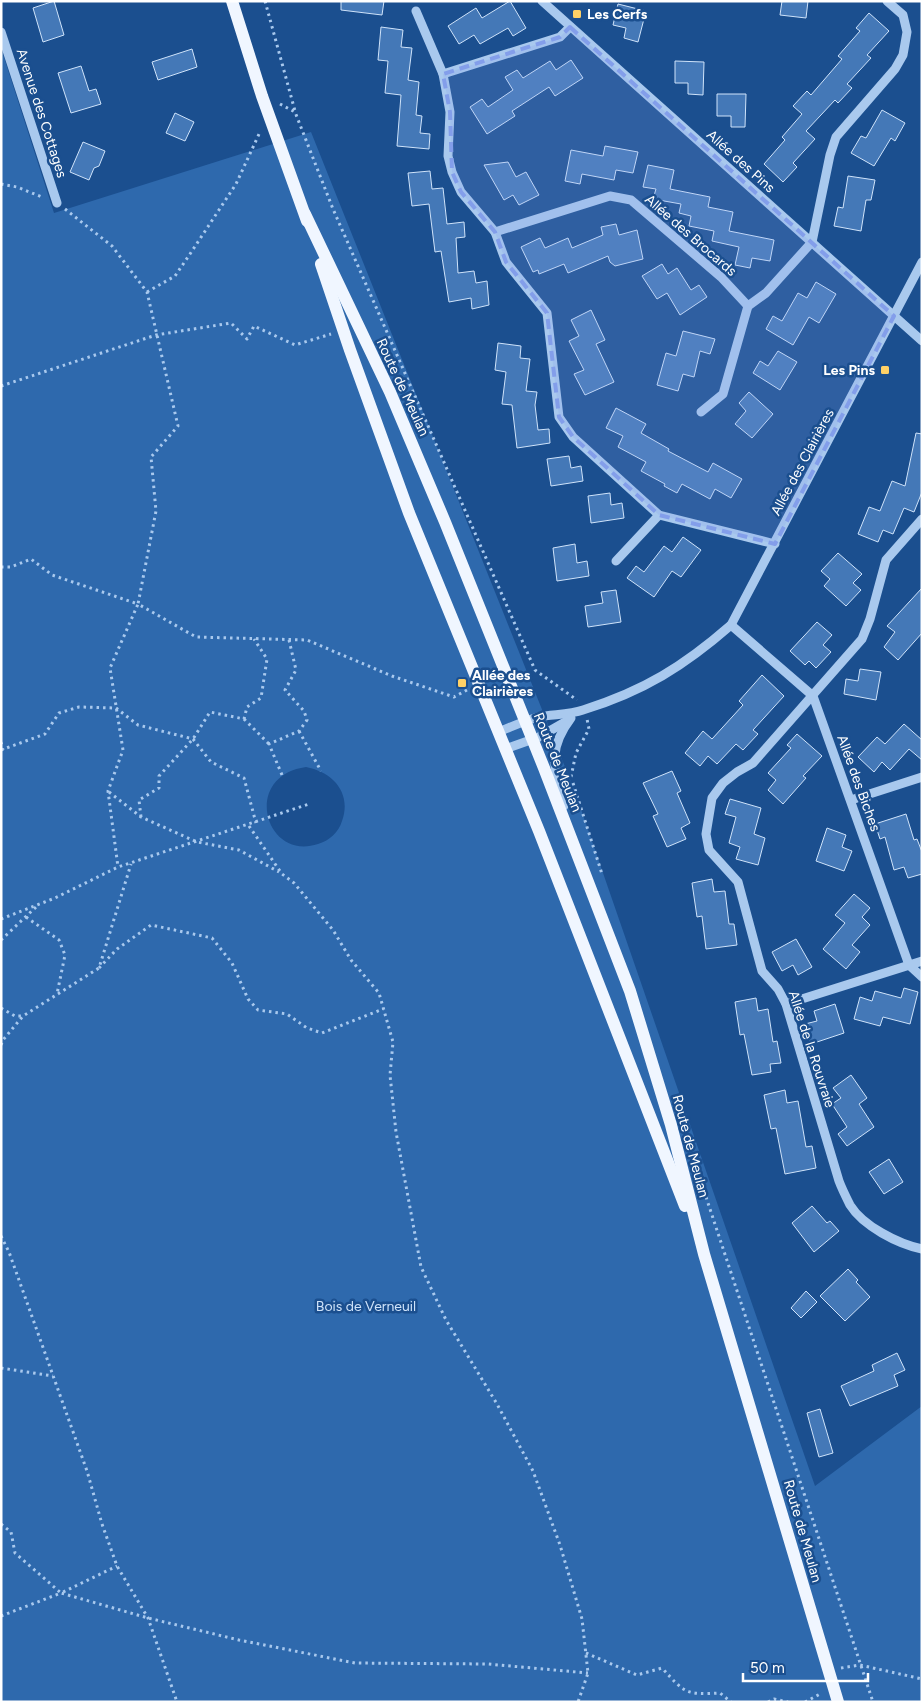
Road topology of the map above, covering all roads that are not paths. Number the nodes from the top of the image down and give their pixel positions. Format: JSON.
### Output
{"nodes":[{"id":1,"x":234,"y":1,"type":"edge"},
{"id":2,"x":542,"y":1,"type":"edge"},
{"id":3,"x":887,"y":1,"type":"edge"},
{"id":4,"x":416,"y":12,"type":"dead end"},
{"id":5,"x":570,"y":27,"type":"junction"},
{"id":6,"x":1,"y":32,"type":"edge"},
{"id":7,"x":443,"y":74,"type":"junction"},
{"id":8,"x":57,"y":203,"type":"road end"},
{"id":9,"x":305,"y":214,"type":"junction"},
{"id":10,"x":495,"y":232,"type":"junction"},
{"id":11,"x":812,"y":242,"type":"junction"},
{"id":12,"x":922,"y":262,"type":"edge"},
{"id":13,"x":748,"y":306,"type":"junction"},
{"id":14,"x":894,"y":316,"type":"junction"},
{"id":15,"x":922,"y":341,"type":"edge"},
{"id":16,"x":701,"y":412,"type":"dead end"},
{"id":17,"x":659,"y":515,"type":"junction"},
{"id":18,"x":922,"y":519,"type":"edge"},
{"id":19,"x":775,"y":544,"type":"junction"},
{"id":20,"x":616,"y":561,"type":"dead end"},
{"id":21,"x":731,"y":625,"type":"junction"},
{"id":22,"x":813,"y":696,"type":"junction"},
{"id":23,"x":581,"y":711,"type":"junction"},
{"id":24,"x":571,"y":718,"type":"junction"},
{"id":25,"x":525,"y":722,"type":"junction"},
{"id":26,"x":498,"y":732,"type":"junction"},
{"id":27,"x":533,"y":739,"type":"junction"},
{"id":28,"x":505,"y":749,"type":"junction"},
{"id":29,"x":922,"y":777,"type":"edge"},
{"id":30,"x":852,"y":800,"type":"junction"},
{"id":31,"x":573,"y":843,"type":"junction"},
{"id":32,"x":922,"y":961,"type":"edge"},
{"id":33,"x":909,"y":965,"type":"junction"},
{"id":34,"x":922,"y":977,"type":"edge"},
{"id":35,"x":786,"y":1004,"type":"junction"},
{"id":36,"x":922,"y":1249,"type":"edge"},
{"id":37,"x":704,"y":1254,"type":"junction"},
{"id":38,"x":838,"y":1702,"type":"edge"}],
"edges":[{"from":1,"to":9,"type":"main road","name":"Route de Meulan"},
{"from":2,"to":5,"type":"street","name":"Allée des Pins"},
{"from":3,"to":11,"type":"street"},
{"from":4,"to":7,"type":"street"},
{"from":5,"to":7,"type":"street"},
{"from":5,"to":11,"type":"street","name":"Allée des Pins"},
{"from":6,"to":8,"type":"street","name":"Avenue des Cottages"},
{"from":7,"to":10,"type":"street"},
{"from":9,"to":25,"type":"main road","name":"Route de Meulan"},
{"from":9,"to":26,"type":"main road","name":"Route de Meulan"},
{"from":10,"to":13,"type":"street","name":"Allée des Brocards"},
{"from":10,"to":17,"type":"street"},
{"from":11,"to":13,"type":"street"},
{"from":11,"to":14,"type":"street","name":"Allée des Pins"},
{"from":12,"to":14,"type":"street","name":"Allée des Clairières"},
{"from":13,"to":16,"type":"street"},
{"from":14,"to":15,"type":"street","name":"Allée des Pins"},
{"from":14,"to":19,"type":"street","name":"Allée des Clairières"},
{"from":17,"to":19,"type":"street"},
{"from":17,"to":20,"type":"street"},
{"from":18,"to":22,"type":"street","name":"Allée de la Rouvraie"},
{"from":19,"to":21,"type":"street","name":"Allée des Clairières"},
{"from":21,"to":22,"type":"street","name":"Allée des Biches"},
{"from":21,"to":23,"type":"street","name":"Allée des Clairières"},
{"from":22,"to":30,"type":"street","name":"Allée des Biches"},
{"from":22,"to":35,"type":"street","name":"Allée de la Rouvraie"},
{"from":23,"to":24,"type":"street","name":"Allée des Clairières"},
{"from":23,"to":25,"type":"street","name":"Allée des Clairières"},
{"from":24,"to":27,"type":"street","name":"Allée des Clairières"},
{"from":24,"to":31,"type":"street"},
{"from":25,"to":26,"type":"street","name":"Allée des Clairières"},
{"from":25,"to":27,"type":"main road","name":"Route de Meulan"},
{"from":26,"to":28,"type":"main road","name":"Route de Meulan"},
{"from":27,"to":28,"type":"street","name":"Allée des Clairières"},
{"from":27,"to":31,"type":"main road","name":"Route de Meulan"},
{"from":28,"to":37,"type":"main road","name":"Route de Meulan"},
{"from":29,"to":30,"type":"street"},
{"from":30,"to":33,"type":"street","name":"Allée des Biches"},
{"from":31,"to":37,"type":"main road","name":"Route de Meulan"},
{"from":32,"to":33,"type":"street"},
{"from":33,"to":34,"type":"street","name":"Allée des Biches"},
{"from":33,"to":35,"type":"street"},
{"from":35,"to":36,"type":"street","name":"Allée de la Rouvraie"},
{"from":37,"to":38,"type":"main road","name":"Route de Meulan"}]}
